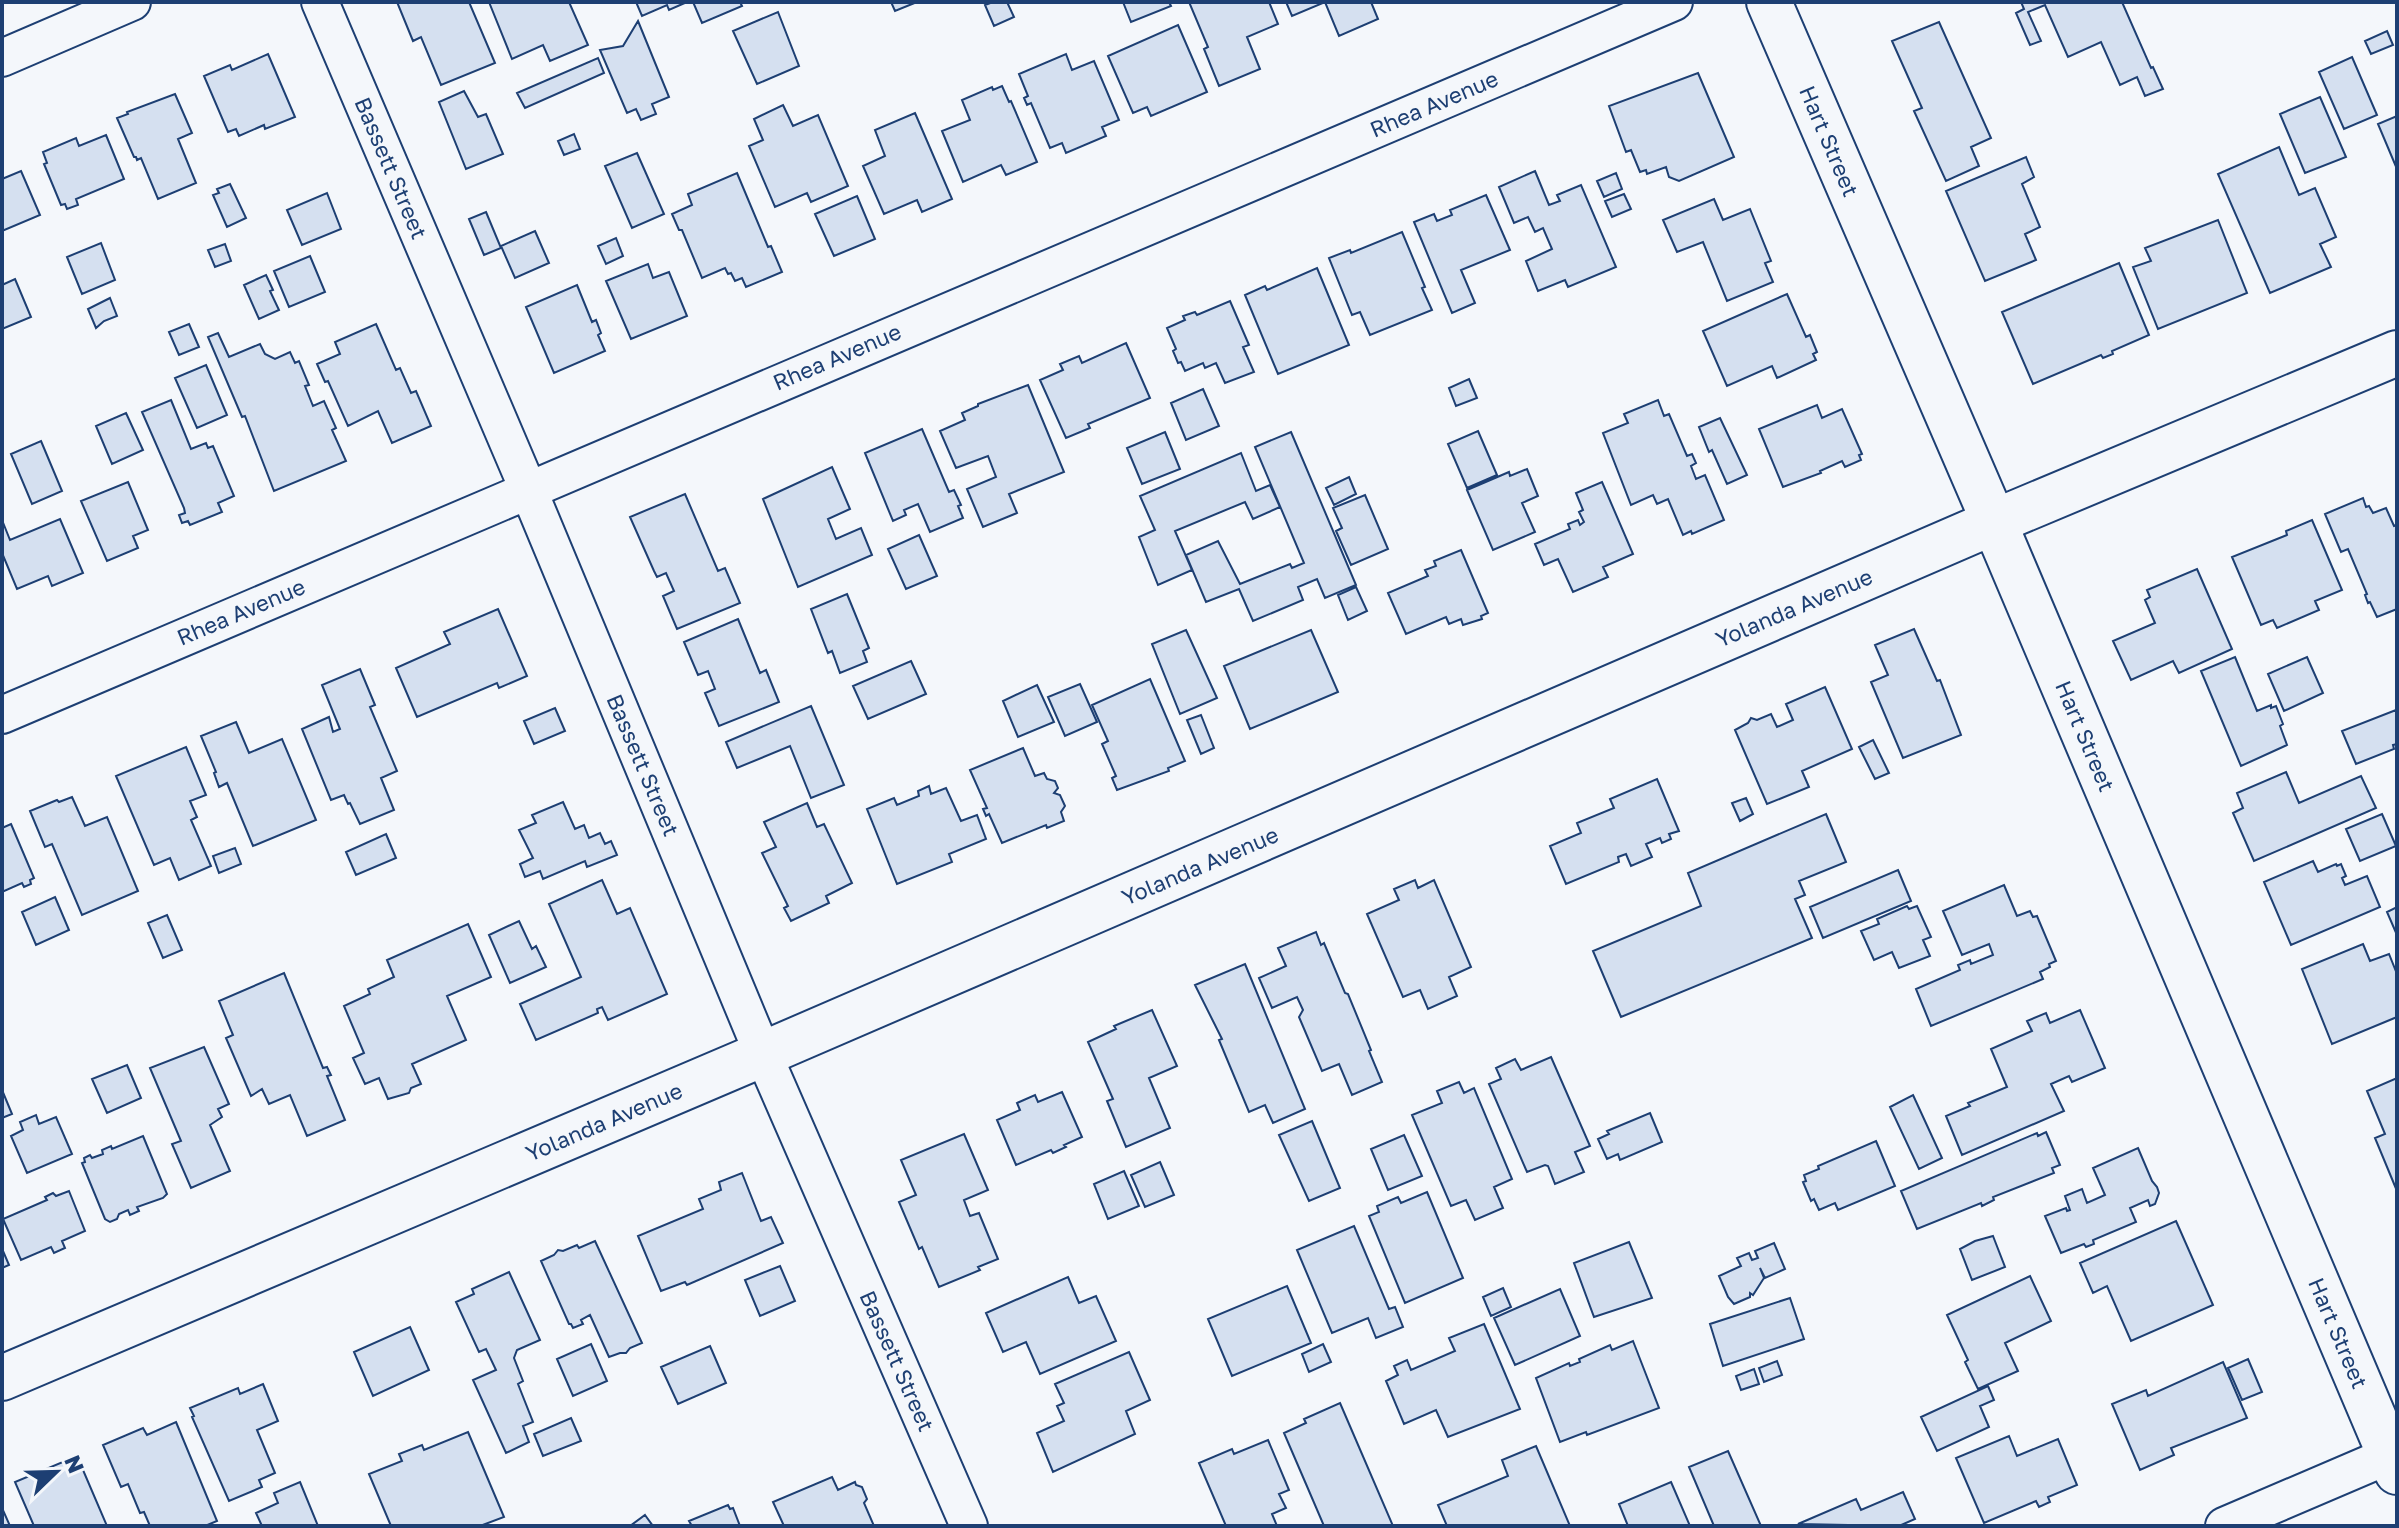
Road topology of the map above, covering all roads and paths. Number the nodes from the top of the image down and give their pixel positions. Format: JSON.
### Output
{"nodes":[{"id":1,"x":132,"y":2,"type":"edge"},
{"id":2,"x":320,"y":2,"type":"edge"},
{"id":3,"x":1674,"y":2,"type":"edge"},
{"id":4,"x":1769,"y":2,"type":"edge"},
{"id":5,"x":2,"y":58,"type":"edge"},
{"id":6,"x":2397,"y":353,"type":"edge"},
{"id":7,"x":528,"y":489,"type":"junction"},
{"id":8,"x":1994,"y":522,"type":"junction"},
{"id":9,"x":2,"y":715,"type":"edge"},
{"id":10,"x":763,"y":1054,"type":"junction"},
{"id":11,"x":2,"y":1378,"type":"edge"},
{"id":12,"x":2395,"y":1460,"type":"edge"},
{"id":13,"x":969,"y":1526,"type":"edge"},
{"id":14,"x":2224,"y":1526,"type":"edge"}],
"edges":[{"from":1,"to":5,"type":"street"},
{"from":2,"to":7,"type":"street","name":"Bassett Street"},
{"from":3,"to":7,"type":"street","name":"Rhea Avenue"},
{"from":4,"to":8,"type":"street","name":"Hart Street"},
{"from":6,"to":8,"type":"street","name":"Yolanda Avenue"},
{"from":7,"to":9,"type":"street","name":"Rhea Avenue"},
{"from":7,"to":10,"type":"street","name":"Bassett Street"},
{"from":8,"to":10,"type":"street","name":"Yolanda Avenue"},
{"from":8,"to":12,"type":"street","name":"Hart Street"},
{"from":10,"to":11,"type":"street","name":"Yolanda Avenue"},
{"from":10,"to":13,"type":"street","name":"Bassett Street"},
{"from":12,"to":14,"type":"street"}]}
